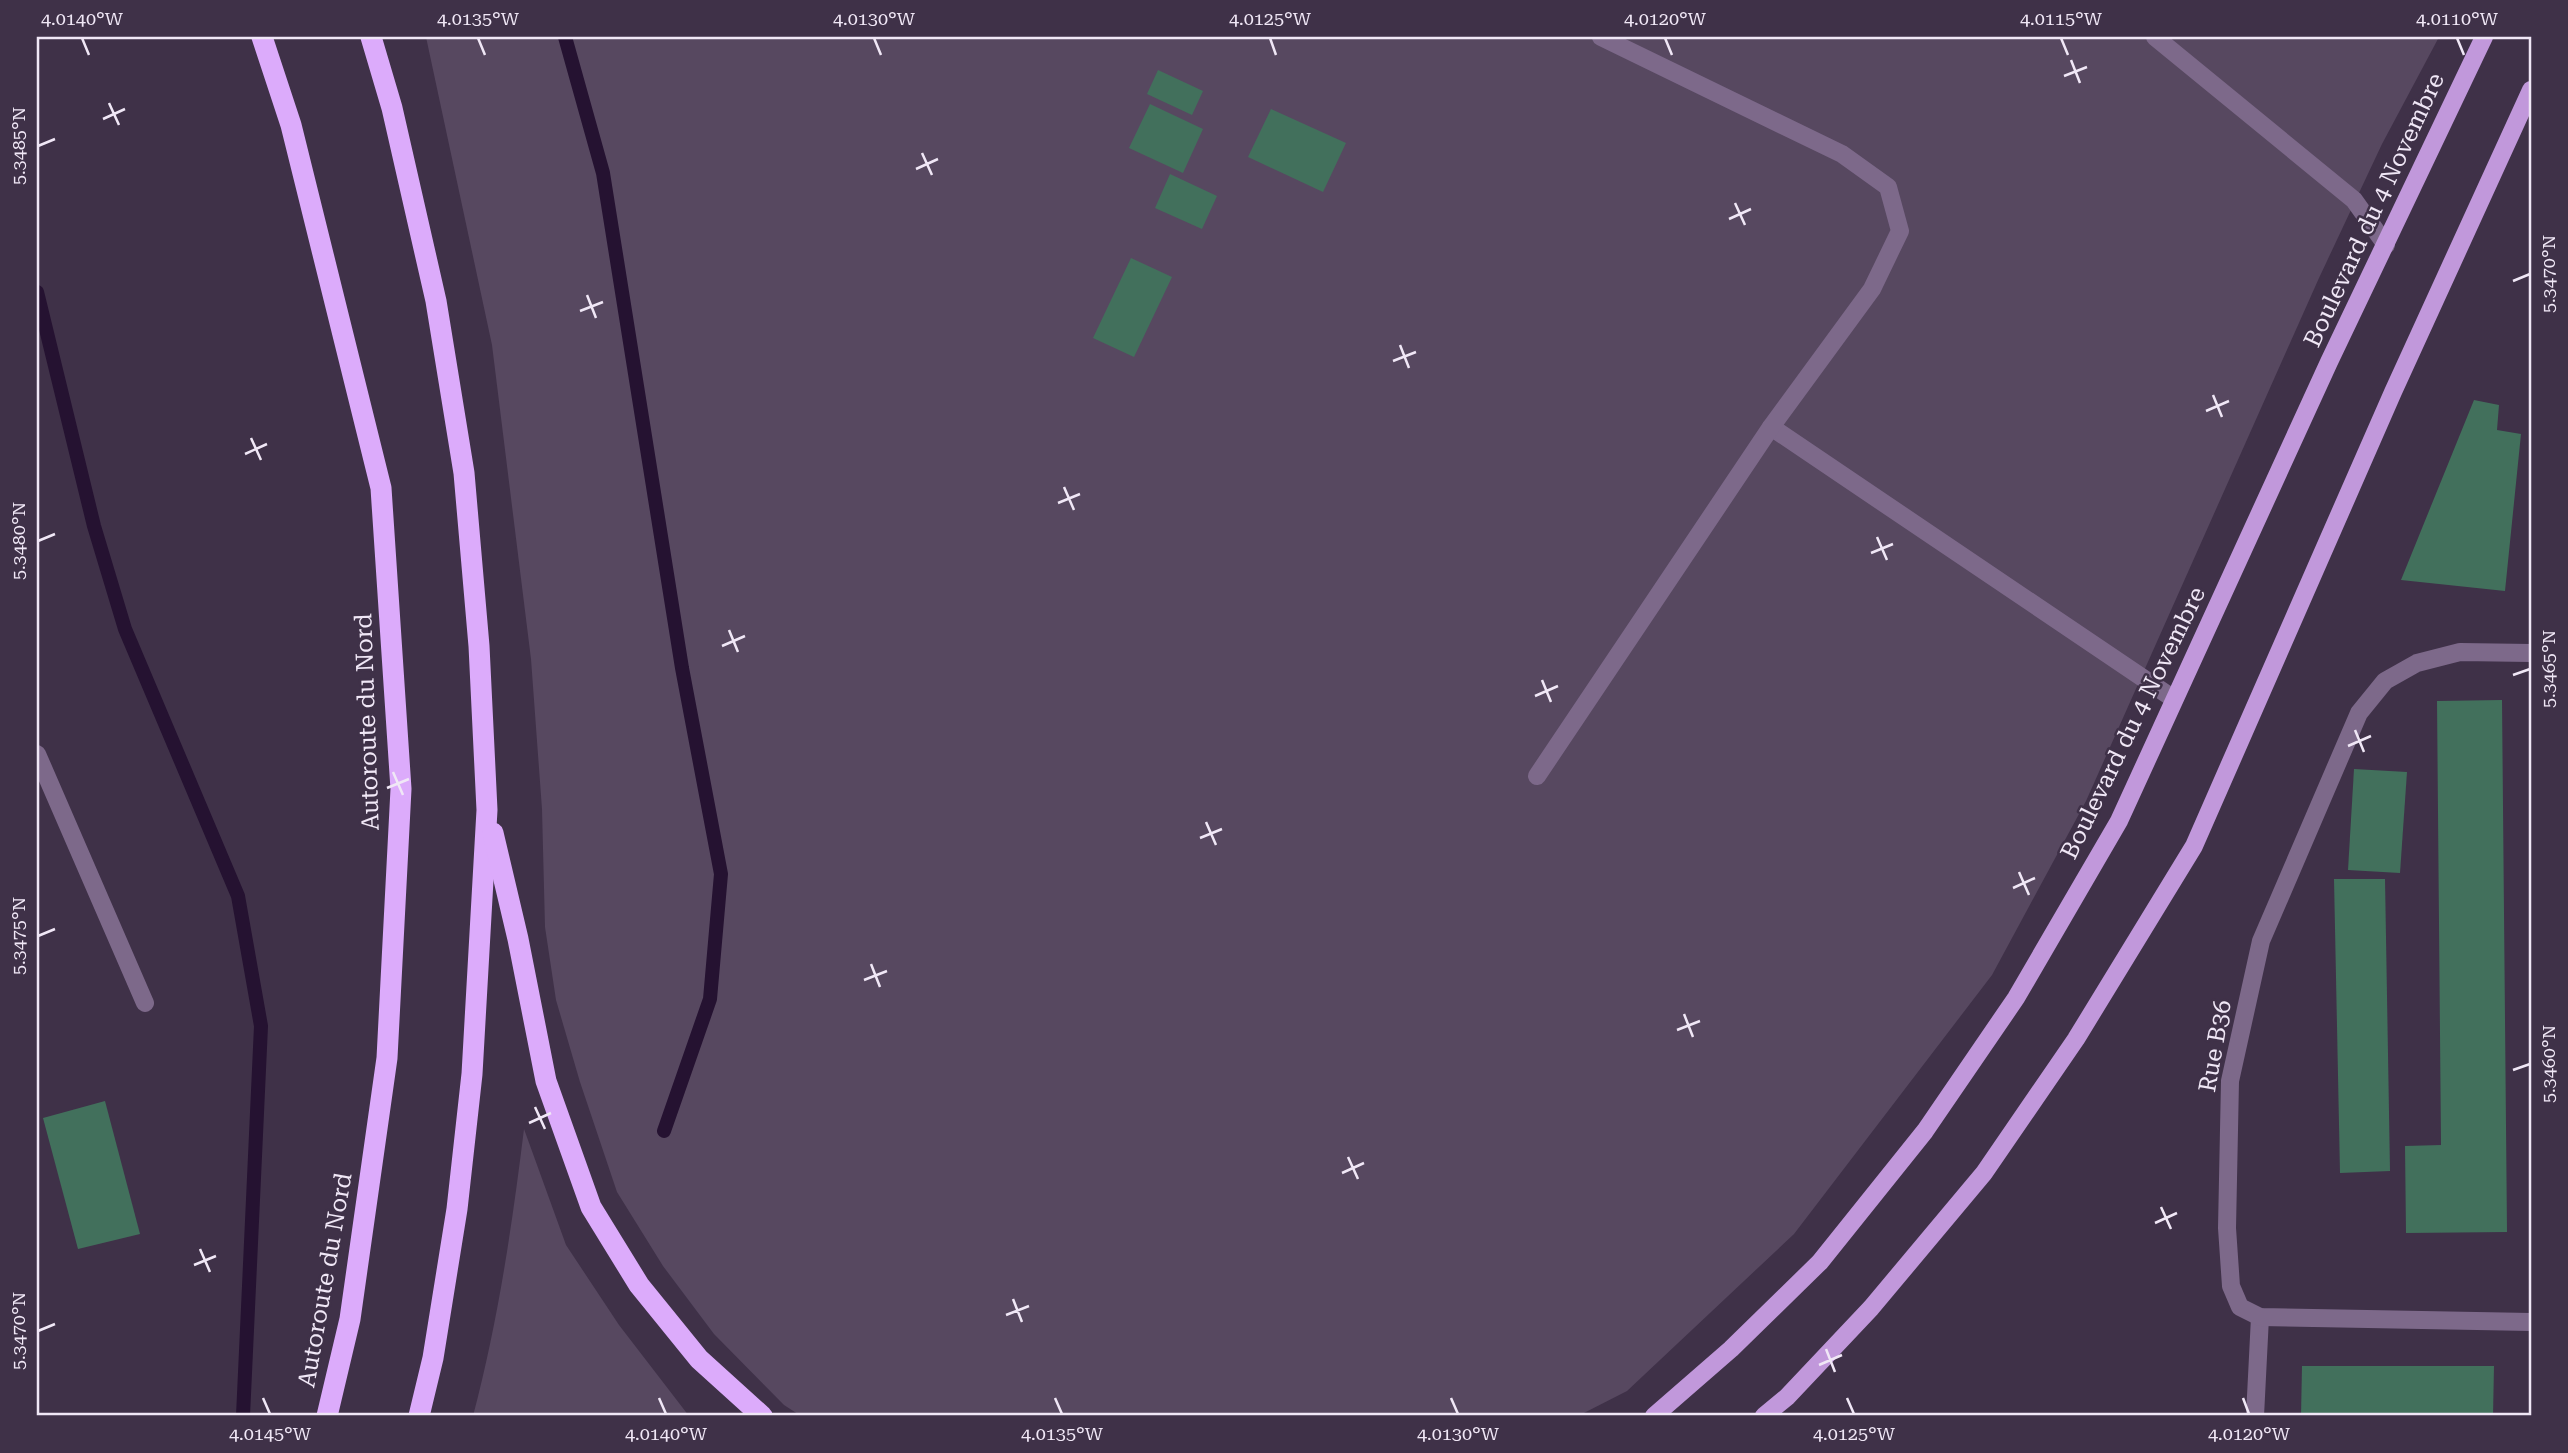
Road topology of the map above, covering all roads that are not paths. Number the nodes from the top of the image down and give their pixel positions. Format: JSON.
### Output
{"nodes":[{"id":1,"x":262,"y":37,"type":"edge"},
{"id":2,"x":371,"y":37,"type":"edge"},
{"id":3,"x":1601,"y":37,"type":"edge"},
{"id":4,"x":2155,"y":37,"type":"edge"},
{"id":5,"x":2484,"y":37,"type":"edge"},
{"id":6,"x":2531,"y":90,"type":"edge"},
{"id":7,"x":2386,"y":245,"type":"junction"},
{"id":8,"x":1771,"y":427,"type":"junction"},
{"id":9,"x":2531,"y":653,"type":"edge"},
{"id":10,"x":2174,"y":699,"type":"junction"},
{"id":11,"x":37,"y":754,"type":"edge"},
{"id":12,"x":1536,"y":776,"type":"dead end"},
{"id":13,"x":487,"y":810,"type":"junction"},
{"id":14,"x":145,"y":1003,"type":"dead end"},
{"id":15,"x":2260,"y":1317,"type":"junction"},
{"id":16,"x":2531,"y":1322,"type":"edge"},
{"id":17,"x":327,"y":1416,"type":"edge"},
{"id":18,"x":419,"y":1416,"type":"edge"},
{"id":19,"x":762,"y":1416,"type":"edge"},
{"id":20,"x":1654,"y":1416,"type":"edge"},
{"id":21,"x":1765,"y":1416,"type":"edge"},
{"id":22,"x":2255,"y":1416,"type":"edge"}],
"edges":[{"from":1,"to":17,"type":"highway","name":"Autoroute du Nord"},
{"from":2,"to":13,"type":"highway"},
{"from":3,"to":8,"type":"street"},
{"from":4,"to":7,"type":"street"},
{"from":5,"to":7,"type":"main road","name":"Boulevard du 4 Novembre"},
{"from":6,"to":21,"type":"main road"},
{"from":7,"to":10,"type":"main road","name":"Boulevard du 4 Novembre"},
{"from":8,"to":10,"type":"street"},
{"from":8,"to":12,"type":"street"},
{"from":9,"to":15,"type":"street","name":"Rue B36"},
{"from":10,"to":20,"type":"main road","name":"Boulevard du 4 Novembre"},
{"from":11,"to":14,"type":"street"},
{"from":13,"to":18,"type":"highway"},
{"from":13,"to":19,"type":"highway"},
{"from":15,"to":16,"type":"street"},
{"from":15,"to":22,"type":"street"}]}
